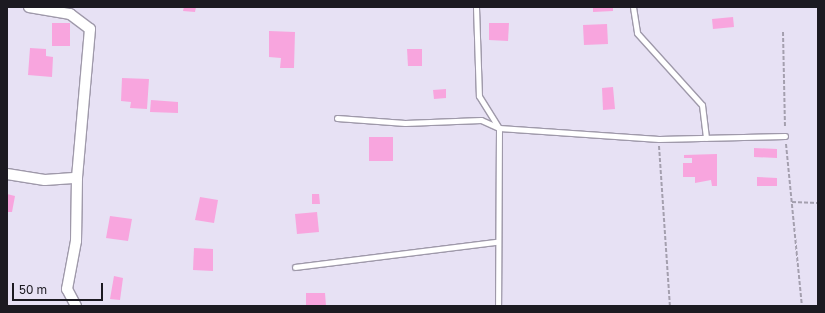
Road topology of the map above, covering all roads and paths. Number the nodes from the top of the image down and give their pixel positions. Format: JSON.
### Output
{"nodes":[{"id":1,"x":28,"y":7,"type":"edge"},
{"id":2,"x":476,"y":7,"type":"edge"},
{"id":3,"x":633,"y":7,"type":"edge"},
{"id":4,"x":783,"y":32,"type":"dead end"},
{"id":5,"x":337,"y":118,"type":"dead end"},
{"id":6,"x":499,"y":128,"type":"junction"},
{"id":7,"x":785,"y":136,"type":"junction"},
{"id":8,"x":706,"y":138,"type":"junction"},
{"id":9,"x":659,"y":139,"type":"junction"},
{"id":10,"x":7,"y":174,"type":"edge"},
{"id":11,"x":77,"y":178,"type":"junction"},
{"id":12,"x":792,"y":202,"type":"junction"},
{"id":13,"x":818,"y":202,"type":"edge"},
{"id":14,"x":496,"y":242,"type":"junction"},
{"id":15,"x":296,"y":267,"type":"dead end"},
{"id":16,"x":76,"y":306,"type":"edge"},
{"id":17,"x":498,"y":306,"type":"edge"},
{"id":18,"x":670,"y":306,"type":"edge"},
{"id":19,"x":802,"y":306,"type":"edge"}],
"edges":[{"from":1,"to":11,"type":"street"},
{"from":2,"to":6,"type":"lane"},
{"from":3,"to":8,"type":"lane"},
{"from":4,"to":7,"type":"path"},
{"from":5,"to":6,"type":"lane"},
{"from":6,"to":9,"type":"lane"},
{"from":6,"to":14,"type":"lane"},
{"from":7,"to":8,"type":"lane"},
{"from":7,"to":12,"type":"path"},
{"from":8,"to":9,"type":"lane"},
{"from":9,"to":18,"type":"path"},
{"from":10,"to":11,"type":"street"},
{"from":11,"to":16,"type":"street"},
{"from":12,"to":13,"type":"path"},
{"from":12,"to":19,"type":"path"},
{"from":14,"to":15,"type":"lane"},
{"from":14,"to":17,"type":"lane"}]}
